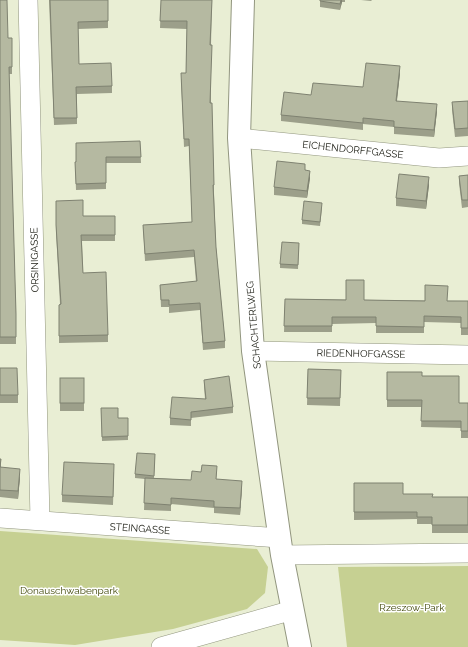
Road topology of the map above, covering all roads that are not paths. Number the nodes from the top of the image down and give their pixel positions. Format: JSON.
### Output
{"nodes":[{"id":1,"x":28,"y":0,"type":"edge"},
{"id":2,"x":243,"y":0,"type":"edge"},
{"id":3,"x":239,"y":138,"type":"junction"},
{"id":4,"x":468,"y":156,"type":"edge"},
{"id":5,"x":253,"y":351,"type":"junction"},
{"id":6,"x":468,"y":355,"type":"edge"},
{"id":7,"x":0,"y":518,"type":"edge"},
{"id":8,"x":40,"y":520,"type":"junction"},
{"id":9,"x":281,"y":546,"type":"junction"},
{"id":10,"x":468,"y":553,"type":"edge"},
{"id":11,"x":293,"y":610,"type":"junction"},
{"id":12,"x":162,"y":647,"type":"edge"},
{"id":13,"x":289,"y":647,"type":"edge"},
{"id":14,"x":300,"y":647,"type":"edge"}],
"edges":[{"from":1,"to":8,"type":"street","name":"ORSINIGASSE"},
{"from":2,"to":3,"type":"street","name":"SCHACHTERLWEG"},
{"from":3,"to":4,"type":"street","name":"EICHENDORFFGASSE"},
{"from":3,"to":5,"type":"street","name":"SCHACHTERLWEG"},
{"from":5,"to":6,"type":"street","name":"RIEDENHOFGASSE"},
{"from":5,"to":9,"type":"street","name":"SCHACHTERLWEG"},
{"from":7,"to":8,"type":"street","name":"STEINGASSE"},
{"from":8,"to":9,"type":"street","name":"STEINGASSE"},
{"from":9,"to":10,"type":"street","name":"STEINGASSE"},
{"from":9,"to":11,"type":"street","name":"SCHACHTERLWEG"},
{"from":11,"to":12,"type":"street"},
{"from":11,"to":14,"type":"street","name":"SCHACHTERLWEG"},
{"from":13,"to":14,"type":"street"}]}
